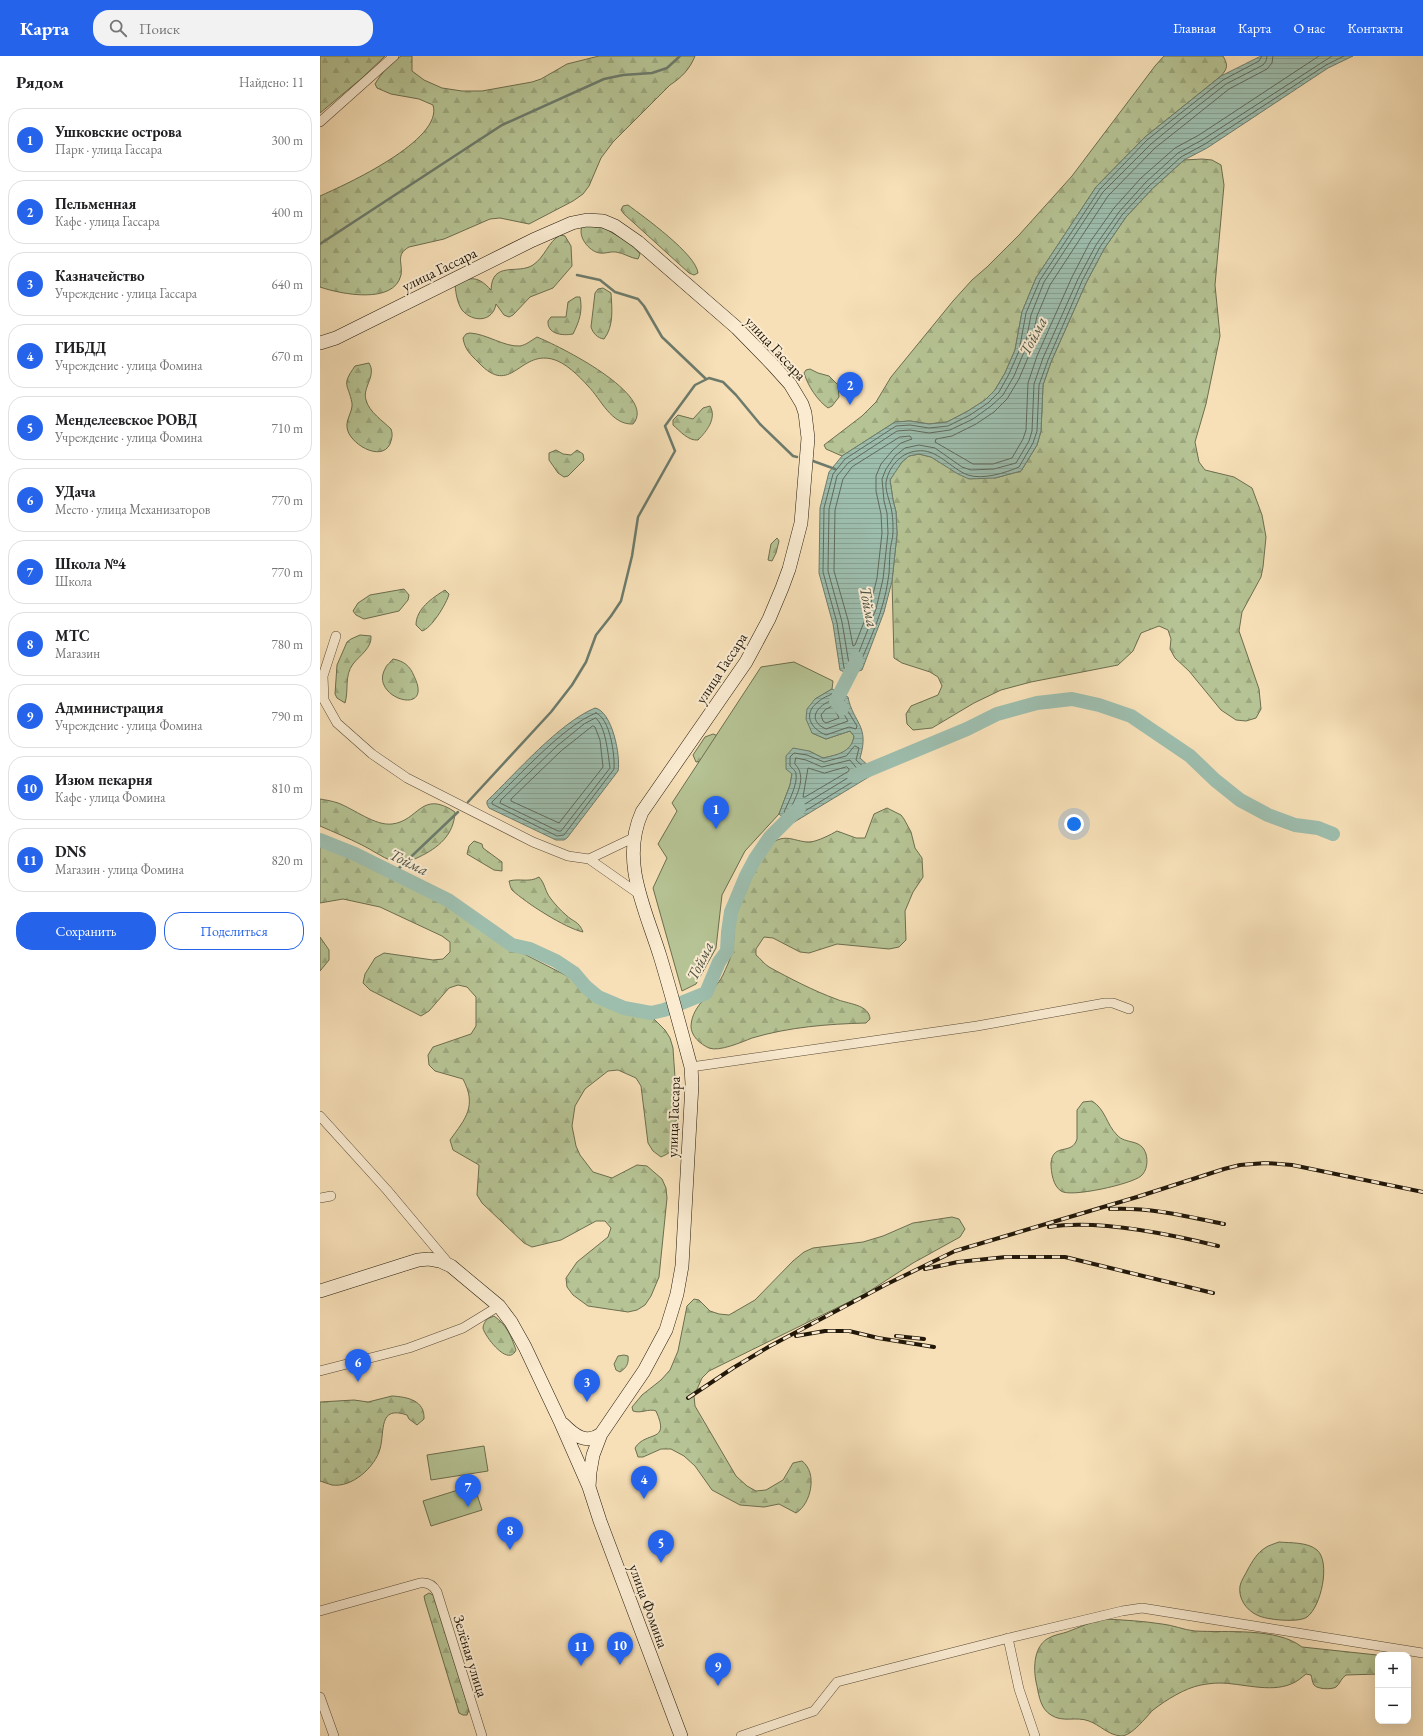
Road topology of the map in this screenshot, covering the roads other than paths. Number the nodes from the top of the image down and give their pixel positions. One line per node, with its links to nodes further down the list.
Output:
1 (394, 56): 2 (street)
2 (320, 122)
3 (320, 343): 5 (main road, улица Гассара)
4 (336, 636): 6 (street)
5 (633, 838): 6 (street); 7 (main road, улица Гассара)
6 (589, 859): 7 (street)
7 (639, 894): 9 (main road, улица Гассара)
8 (1129, 1009): 9 (street)
9 (691, 1067): 18 (main road, улица Гассара)
10 (320, 1116): 13 (street)
11 (331, 1196): 12 (street)
12 (320, 1198)
13 (451, 1266): 14 (main road); 15 (main road, улица Фомина)
14 (320, 1291)
15 (499, 1306): 16 (street); 17 (main road, улица Фомина)
16 (320, 1371)
17 (560, 1421): 18 (main road); 19 (main road, улица Фомина)
18 (601, 1434): 19 (main road, улица Гассара)
19 (589, 1487): 26 (main road, улица Фомина)
20 (320, 1611): 25 (street, Зелёная улица)
21 (1008, 1638): 22 (street); 27 (street); 28 (street)
22 (1423, 1653)
23 (320, 1696): 24 (street)
24 (334, 1736)
25 (482, 1736)
26 (681, 1736)
27 (741, 1736)
28 (1035, 1736)

